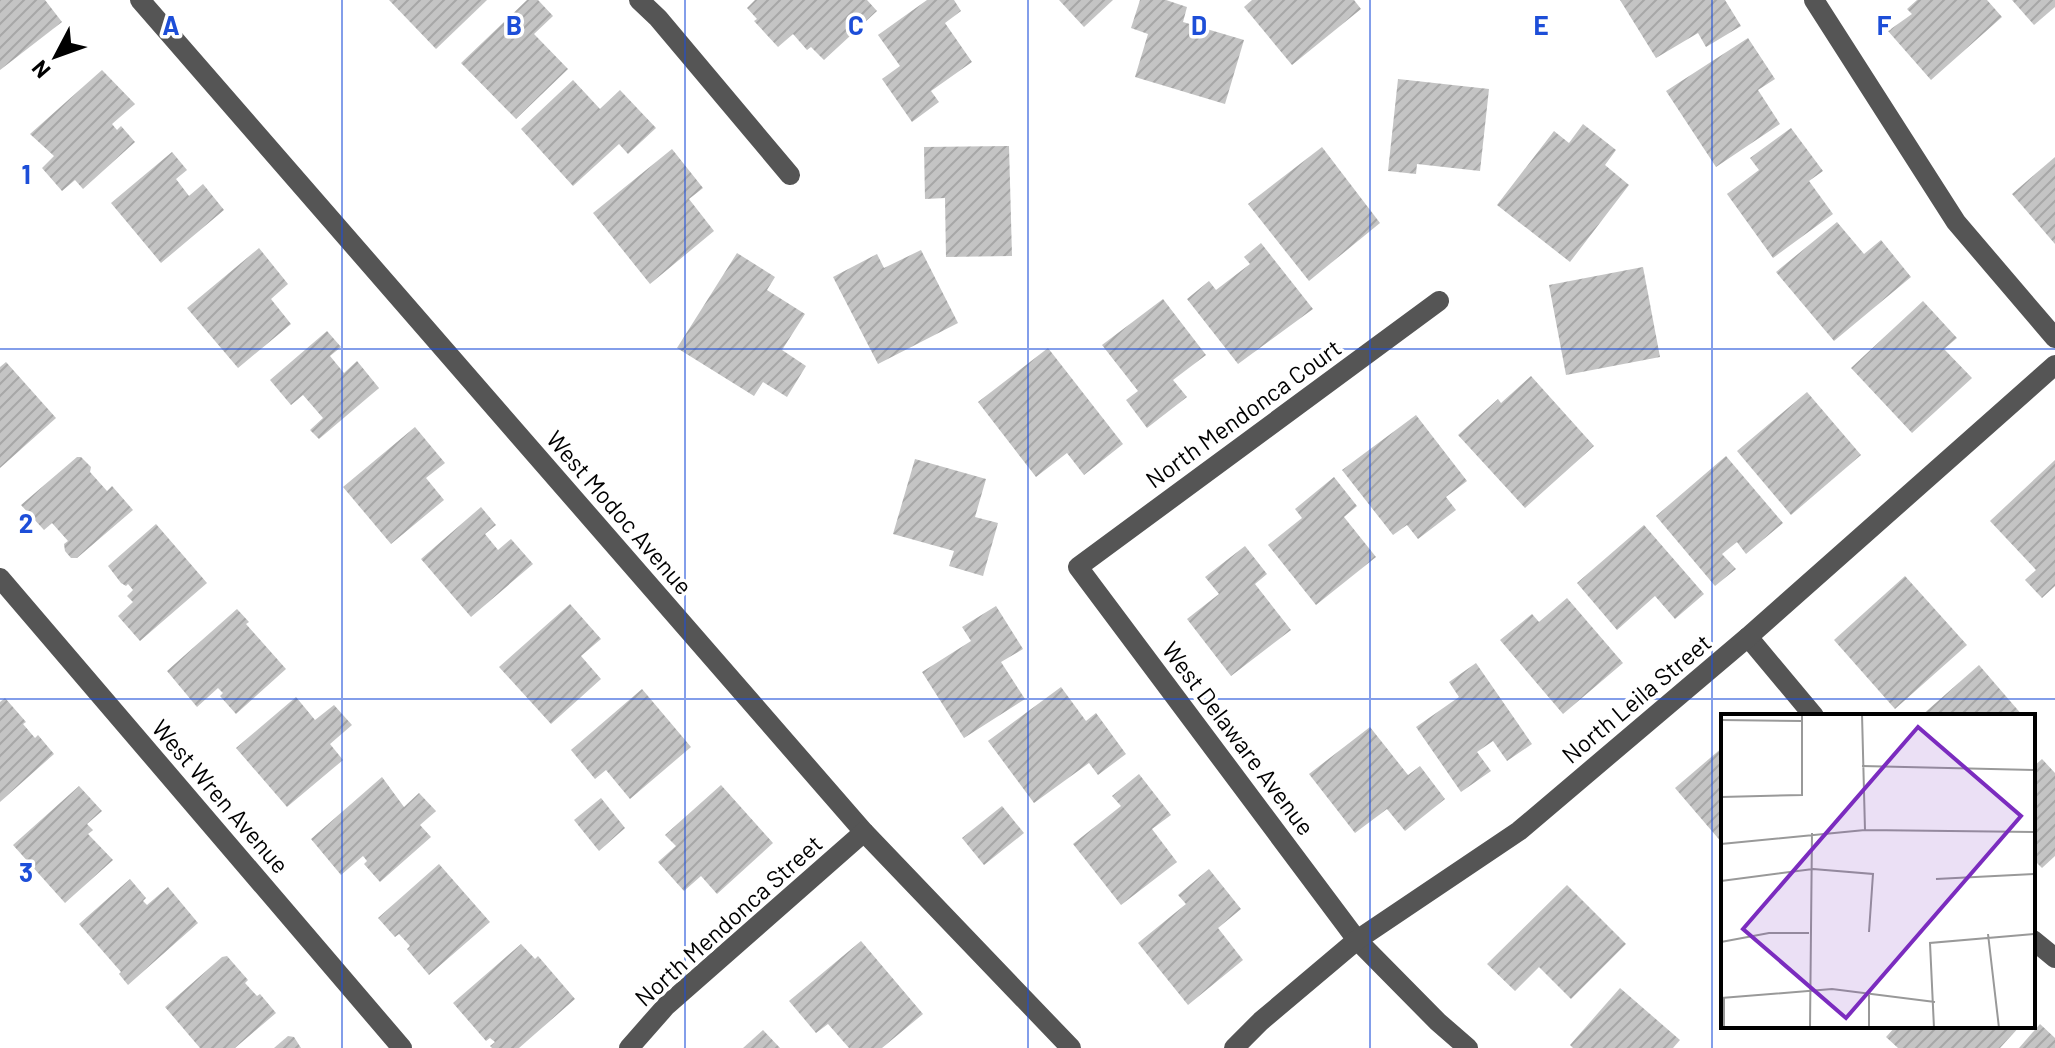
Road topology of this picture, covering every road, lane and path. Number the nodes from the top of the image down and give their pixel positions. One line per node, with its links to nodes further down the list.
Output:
1 (140, 0): 12 (street, West Modoc Avenue)
2 (639, 0): 4 (street)
3 (1814, 0): 6 (street)
4 (790, 175)
5 (1439, 301): 8 (street, North Mendonca Court)
6 (2055, 338)
7 (2055, 365): 10 (street, North Leila Street)
8 (1078, 567): 13 (street, West Delaware Avenue)
9 (0, 578): 16 (street, West Wren Avenue)
10 (1748, 637): 11 (street); 13 (street, North Leila Street)
11 (1812, 714)
12 (864, 832): 17 (street, North Mendonca Street); 18 (street, West Modoc Avenue)
13 (1357, 940): 19 (street, North Leila Street); 20 (street, West Delaware Avenue)
14 (2035, 942): 15 (street)
15 (2055, 958)
16 (402, 1048)
17 (629, 1048)
18 (1071, 1048)
19 (1234, 1048)
20 (1468, 1048)

